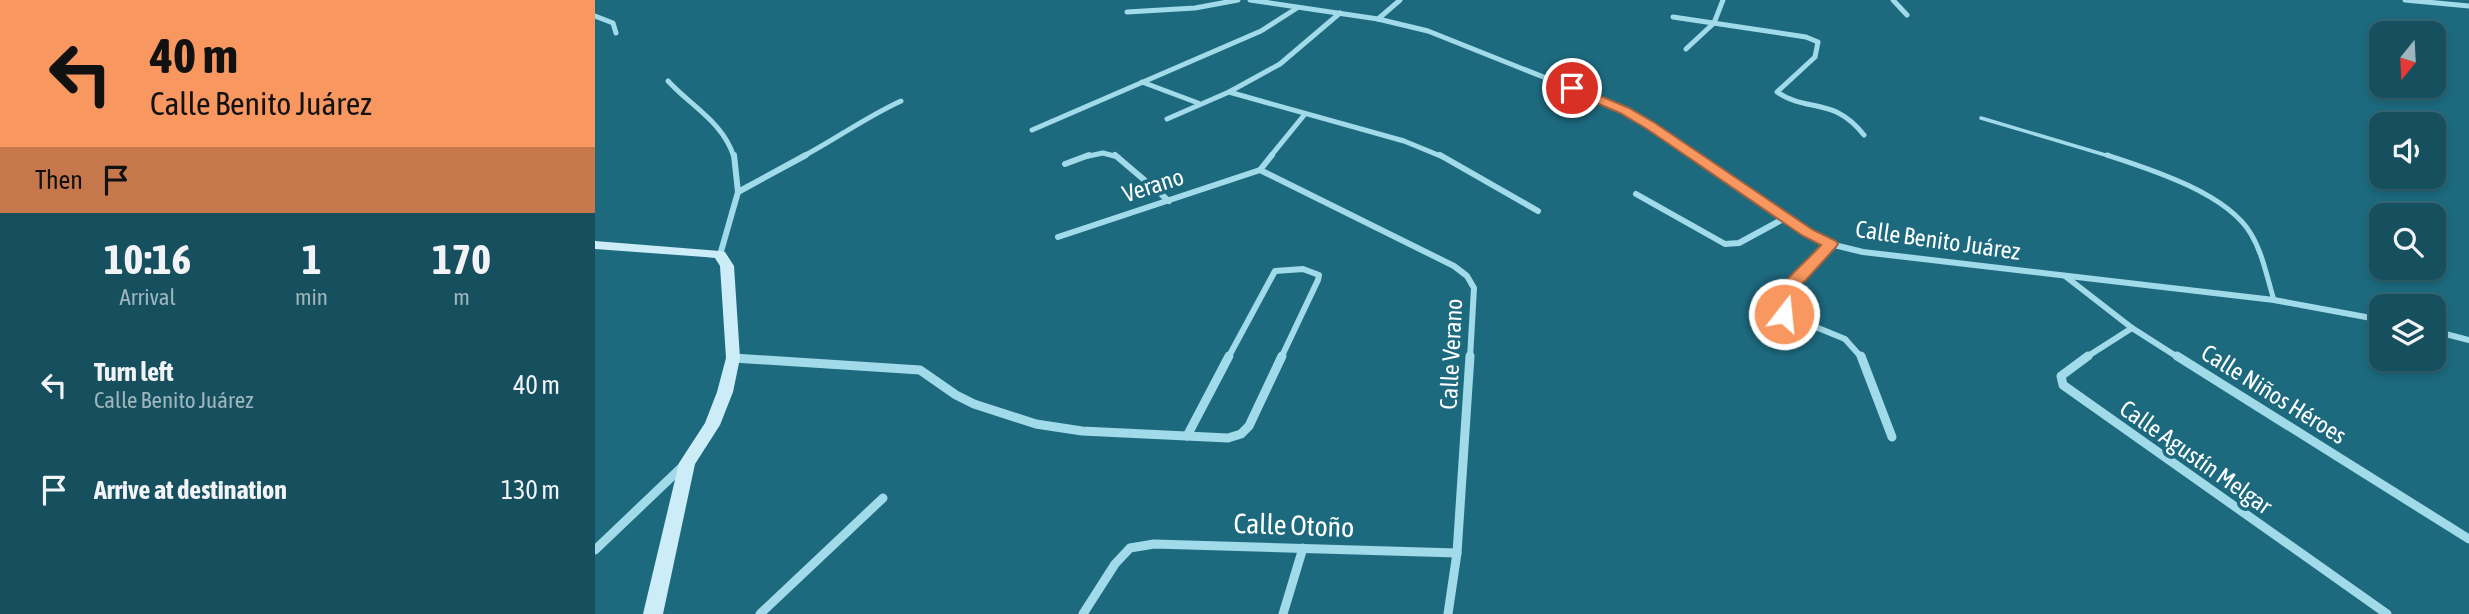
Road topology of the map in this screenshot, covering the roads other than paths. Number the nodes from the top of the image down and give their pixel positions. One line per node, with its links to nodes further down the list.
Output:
1 (1238, 0): 11 (street)
2 (1250, 0): 10 (street, Calle Benito Juárez)
3 (1400, 0): 16 (street)
4 (1723, 0): 17 (street)
5 (1893, 0): 13 (street)
6 (2405, 0): 8 (street)
7 (2468, 0): 8 (street)
8 (2460, 4): 9 (street)
9 (2469, 6)
10 (1298, 8): 12 (street, Calle Benito Juárez); 21 (street)
11 (1127, 12)
12 (1340, 13): 16 (street, Calle Benito Juárez); 22 (street)
13 (1907, 15)
14 (595, 16): 18 (street)
15 (1673, 17): 17 (street)
16 (1378, 19): 36 (street, Calle Benito Juárez)
17 (1714, 23): 19 (street); 29 (street)
18 (616, 33)
19 (1686, 49)
20 (668, 81): 32 (street)
21 (1142, 82): 24 (street); 28 (street)
22 (1229, 92): 24 (street); 25 (street)
23 (901, 101): 32 (street)
24 (1198, 103): 27 (street)
25 (1305, 114): 31 (street); 35 (street)
26 (1981, 118): 42 (lane)
27 (1167, 119)
28 (1032, 130)
29 (1864, 135)
30 (1065, 164): 34 (street)
31 (1260, 170): 34 (street, Verano); 55 (street, Calle Verano)
32 (738, 192): 40 (street)
33 (1636, 194): 36 (street)
34 (1169, 201): 37 (street, Verano)
35 (1538, 211)
36 (1785, 218): 39 (street, Calle Benito Juárez)
37 (1058, 237)
38 (595, 244): 40 (street)
39 (1830, 244): 41 (street, Calle Benito Juárez); 49 (street)
40 (720, 256): 47 (street)
41 (2064, 276): 42 (street, Calle Benito Juárez); 44 (street, Calle Niños Héroes)
42 (2274, 300): 43 (street, Calle Benito Juárez)
43 (2369, 318)
44 (2132, 328): 52 (street, Calle Niños Héroes); 61 (street, Calle Agustín Melgar)
45 (2446, 334): 46 (street)
46 (2469, 340)
47 (733, 358): 48 (street); 50 (street)
48 (1187, 436): 48 (street)
49 (1892, 437)
50 (687, 463): 54 (street); 56 (street)
51 (883, 498): 57 (street)
52 (2469, 539)
53 (1303, 548): 55 (street, Calle Otoño); 58 (street, Calle Otoño); 59 (street)
54 (595, 550)
55 (1457, 553): 60 (street, Calle Verano)
56 (653, 614)
57 (760, 614)
58 (1083, 614)
59 (1283, 614)
60 (1448, 614)
61 (2387, 614)

